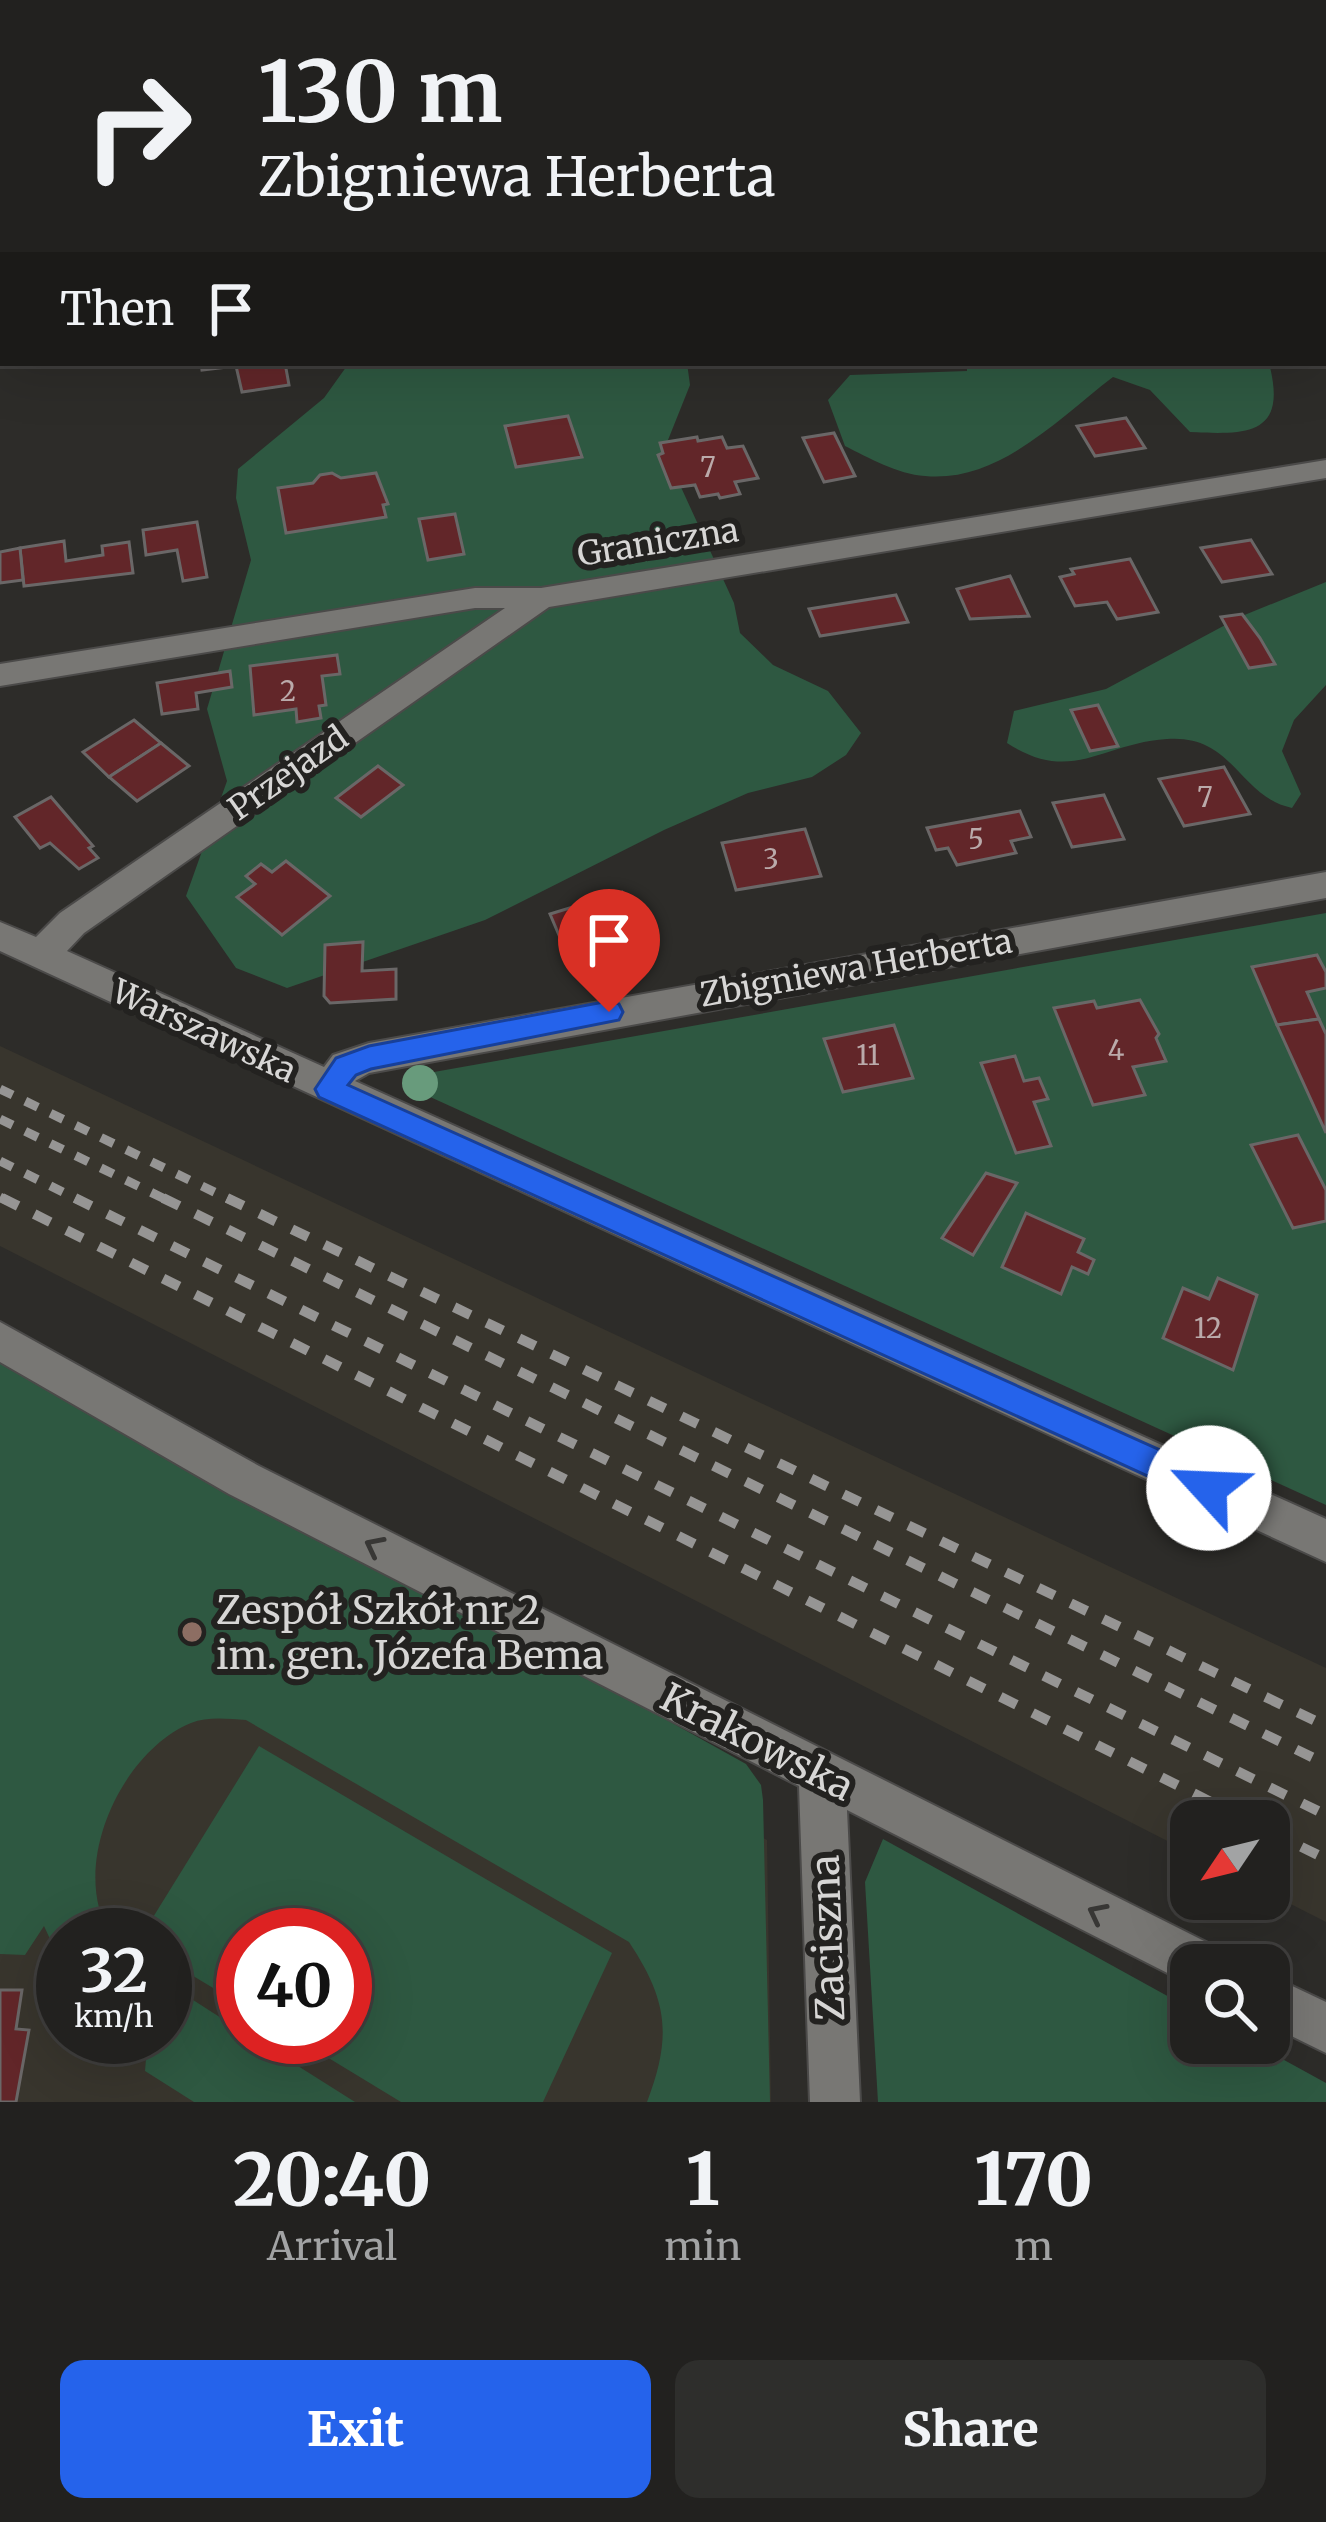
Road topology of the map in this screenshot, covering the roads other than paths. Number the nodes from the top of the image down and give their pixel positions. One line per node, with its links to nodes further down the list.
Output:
1 (1326, 469): 2 (street, Graniczna)
2 (541, 598): 3 (street, Graniczna); 6 (street, Przejazd)
3 (0, 675)
4 (1326, 885): 7 (street, Zbigniewa Herberta)
5 (0, 936): 6 (street, Warszawska)
6 (41, 955): 7 (street, Warszawska)
7 (328, 1089): 9 (street, Warszawska)
8 (0, 1341): 10 (street, Krakowska, one-way to 8)
9 (1326, 1541)
10 (822, 1775): 11 (street, Krakowska, one-way to 10); 14 (street, Zaciszna)
11 (1170, 1949)
12 (1290, 2009): 13 (street)
13 (1326, 2027)
14 (835, 2102)

